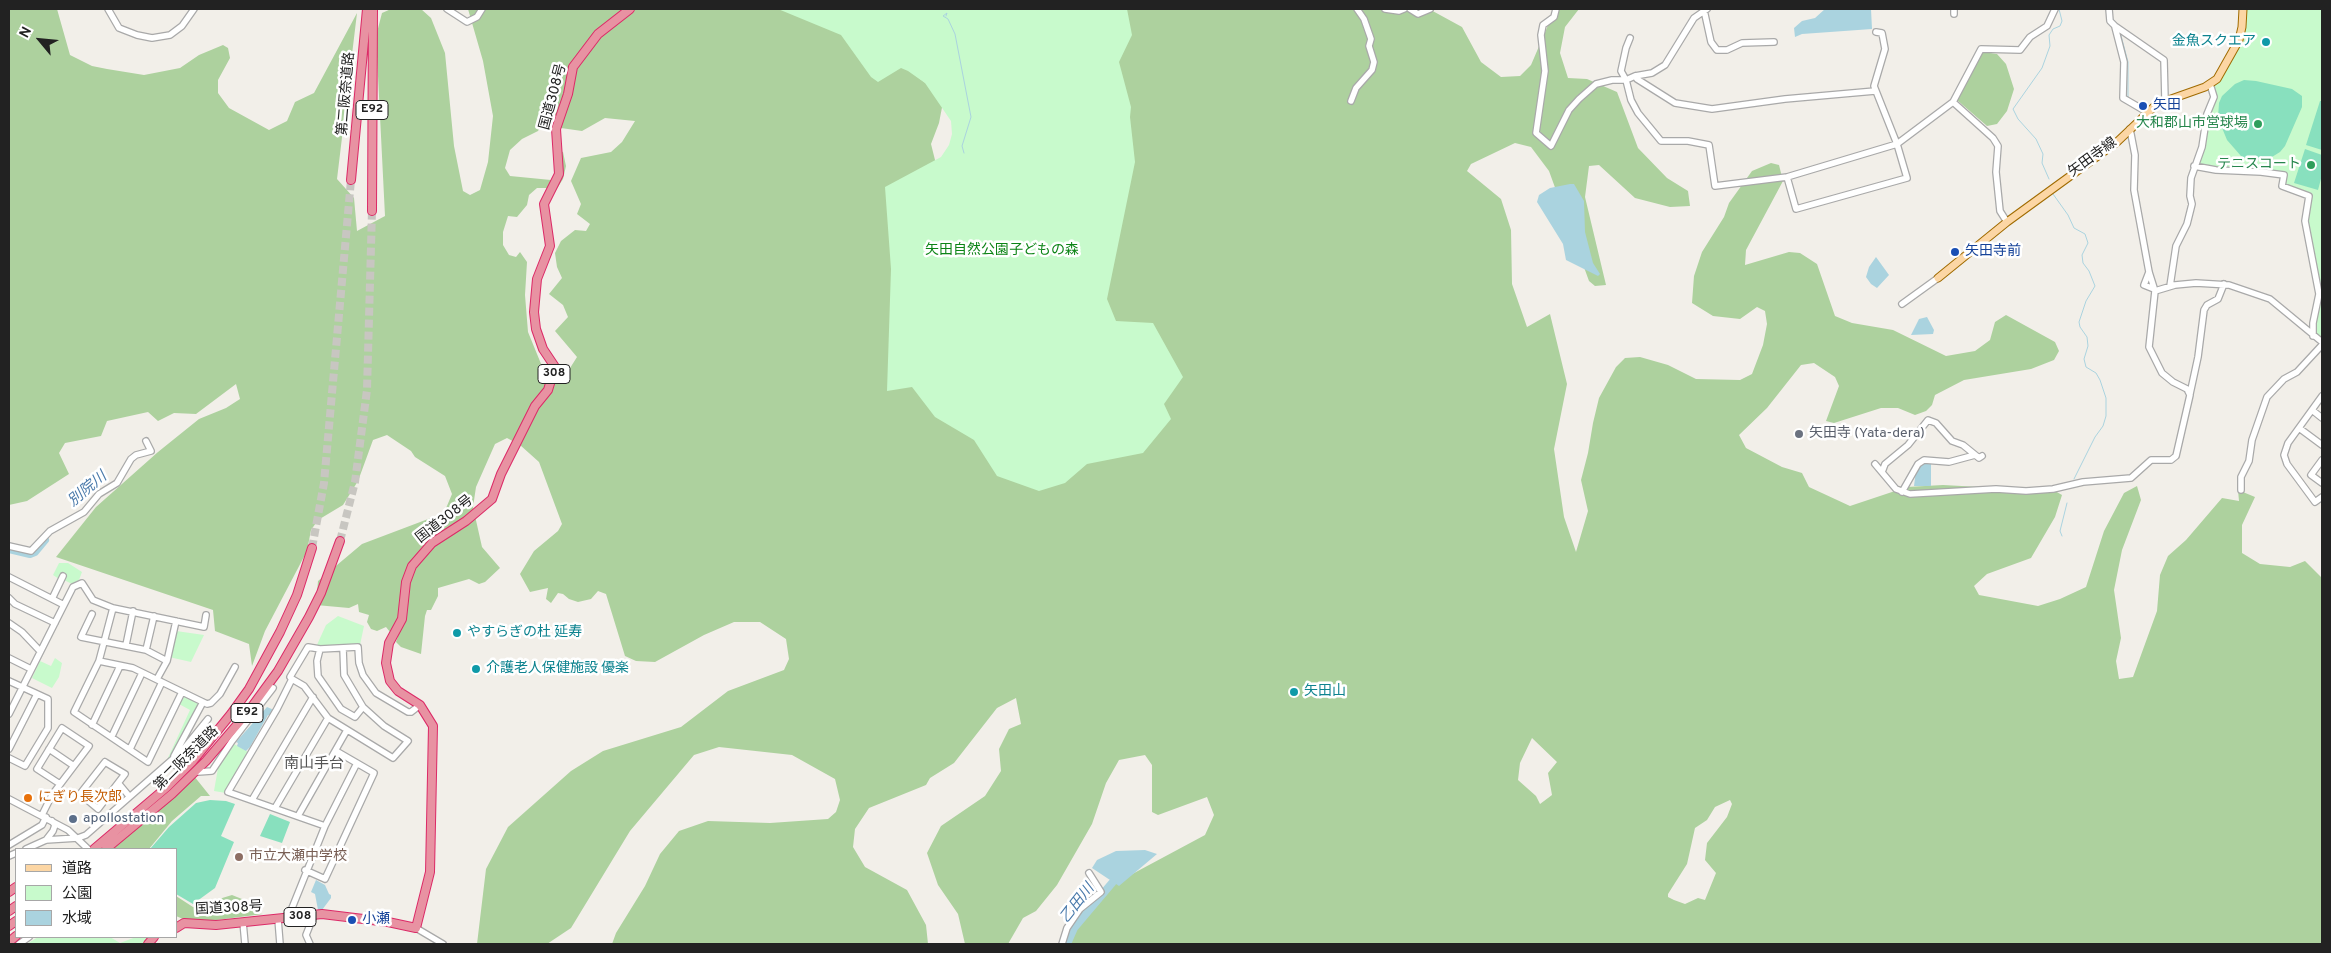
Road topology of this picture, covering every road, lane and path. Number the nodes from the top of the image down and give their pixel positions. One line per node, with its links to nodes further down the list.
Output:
1 (108, 9): 2 (street)
2 (194, 9)
3 (367, 9): 34 (highway, 第二阪奈道路 / E92)
4 (373, 9): 35 (highway, 第二阪奈道路 / E92)
5 (447, 9): 6 (street)
6 (482, 9)
7 (630, 9): 96 (highway, 国道308号 / 308)
8 (1357, 9): 27 (street)
9 (1385, 9): 10 (street)
10 (1404, 9)
11 (1410, 9): 12 (street)
12 (1430, 9)
13 (1556, 9): 23 (street)
14 (1706, 9): 21 (street); 22 (street)
15 (2108, 9): 18 (street)
16 (2243, 9): 24 (main road)
17 (2053, 10): 28 (street)
18 (2118, 28): 26 (street); 29 (street)
19 (1876, 32): 25 (street)
20 (1630, 38): 23 (street)
21 (1774, 42)
22 (1635, 76): 23 (street); 25 (street)
23 (1626, 80): 33 (street)
24 (2210, 84): 26 (main road, 矢田寺線); 32 (street)
25 (1875, 91): 31 (street)
26 (2165, 100): 29 (main road, 矢田寺線)
27 (1351, 101)
28 (1953, 102): 31 (street); 36 (street)
29 (2147, 112): 30 (main road, 矢田寺線)
30 (2130, 129): 36 (main road, 矢田寺線); 40 (street)
31 (1897, 144): 33 (street); 33 (street)
32 (2194, 166): 39 (street); 42 (street)
33 (1787, 177)
34 (351, 180)
35 (372, 211)
36 (2006, 222): 37 (main road, 矢田寺線)
37 (1938, 278): 41 (street)
38 (2224, 284): 39 (street); 42 (street); 44 (street)
39 (2170, 286): 40 (street)
40 (2155, 290): 44 (street)
41 (1902, 304)
42 (2313, 336): 43 (street)
43 (2322, 344): 55 (street)
44 (2190, 394): 56 (street)
45 (2322, 396): 46 (street)
46 (2312, 410): 47 (street); 48 (street)
47 (2322, 418)
48 (2298, 428): 50 (street); 57 (street)
49 (146, 441): 59 (street)
50 (2322, 445)
51 (2322, 460): 54 (street)
52 (1875, 464): 53 (street)
53 (1882, 472): 56 (street); 56 (street)
54 (2322, 483)
55 (2241, 490)
56 (1902, 492)
57 (2322, 497)
58 (340, 541): 128 (highway, 第二阪奈道路 / E92)
59 (9, 546)
60 (312, 548): 128 (highway, 第二阪奈道路 / E92)
61 (63, 576): 64 (street)
62 (9, 578): 64 (street)
63 (9, 598): 73 (street)
64 (52, 599): 65 (street)
65 (64, 605): 66 (street); 73 (street)
66 (113, 608): 67 (street); 74 (street)
67 (133, 611): 70 (street); 75 (street)
68 (92, 614): 74 (street)
69 (206, 615): 71 (street)
70 (154, 616): 71 (street); 77 (street)
71 (176, 621): 82 (street)
72 (9, 623): 79 (street)
73 (55, 624): 79 (street)
74 (104, 641): 75 (street); 81 (street)
75 (126, 646): 77 (street)
76 (343, 648): 78 (street); 96 (street); 97 (street)
77 (146, 650): 82 (street)
78 (320, 650): 87 (street); 97 (street)
79 (40, 651): 85 (street)
80 (9, 658): 85 (street)
81 (99, 661): 83 (street); 101 (street)
82 (167, 661): 89 (street)
83 (120, 666): 86 (street); 101 (street)
84 (235, 667): 95 (street)
85 (31, 669): 90 (street)
86 (142, 672): 89 (street); 103 (street)
87 (292, 679): 94 (street); 118 (street)
88 (9, 680): 90 (street)
89 (160, 681): 92 (street); 106 (street)
90 (22, 687): 93 (street); 98 (street)
91 (273, 688): 113 (street)
92 (182, 692): 95 (street); 106 (street)
93 (36, 694): 104 (street); 108 (street)
94 (313, 697): 100 (street); 118 (street)
95 (202, 702): 109 (street)
96 (420, 705): 136 (highway, 国道308号 / 308)
97 (363, 707): 102 (street)
98 (9, 712)
99 (208, 718): 109 (street)
100 (328, 718): 102 (street); 119 (street)
101 (92, 725): 103 (street)
102 (348, 730): 107 (street)
103 (112, 736): 106 (street)
104 (9, 749)
105 (49, 749): 111 (street); 111 (street); 114 (street)
106 (130, 749)
107 (336, 750): 110 (street); 120 (street)
108 (9, 758)
109 (171, 761): 112 (street); 116 (street)
110 (357, 762): 122 (street); 129 (street)
111 (74, 766): 114 (street)
112 (179, 767)
113 (198, 772)
114 (60, 784): 121 (street)
115 (119, 784): 115 (street); 116 (street)
116 (130, 796): 123 (street)
117 (9, 799): 121 (street)
118 (252, 800): 119 (street)
119 (275, 808): 120 (street)
120 (298, 816): 122 (street)
121 (46, 818): 123 (street); 124 (street); 125 (street)
122 (325, 826): 129 (street)
123 (78, 838): 124 (street); 127 (street)
124 (46, 840): 126 (street)
125 (9, 845)
126 (28, 848)
127 (87, 848)
128 (99, 848)
129 (306, 870): 132 (street)
130 (1089, 873): 141 (street)
131 (314, 915): 132 (highway, 国道308号 / 308); 136 (highway, 国道308号 / 308); 139 (street)
132 (288, 918): 133 (highway, 国道308号 / 308)
133 (278, 919): 135 (highway, 国道308号 / 308); 138 (street)
134 (180, 922): 135 (highway, 国道308号 / 308)
135 (244, 922): 137 (street)
136 (416, 928): 140 (street)
137 (245, 944)
138 (280, 944)
139 (310, 944)
140 (443, 944)
141 (1062, 944)

